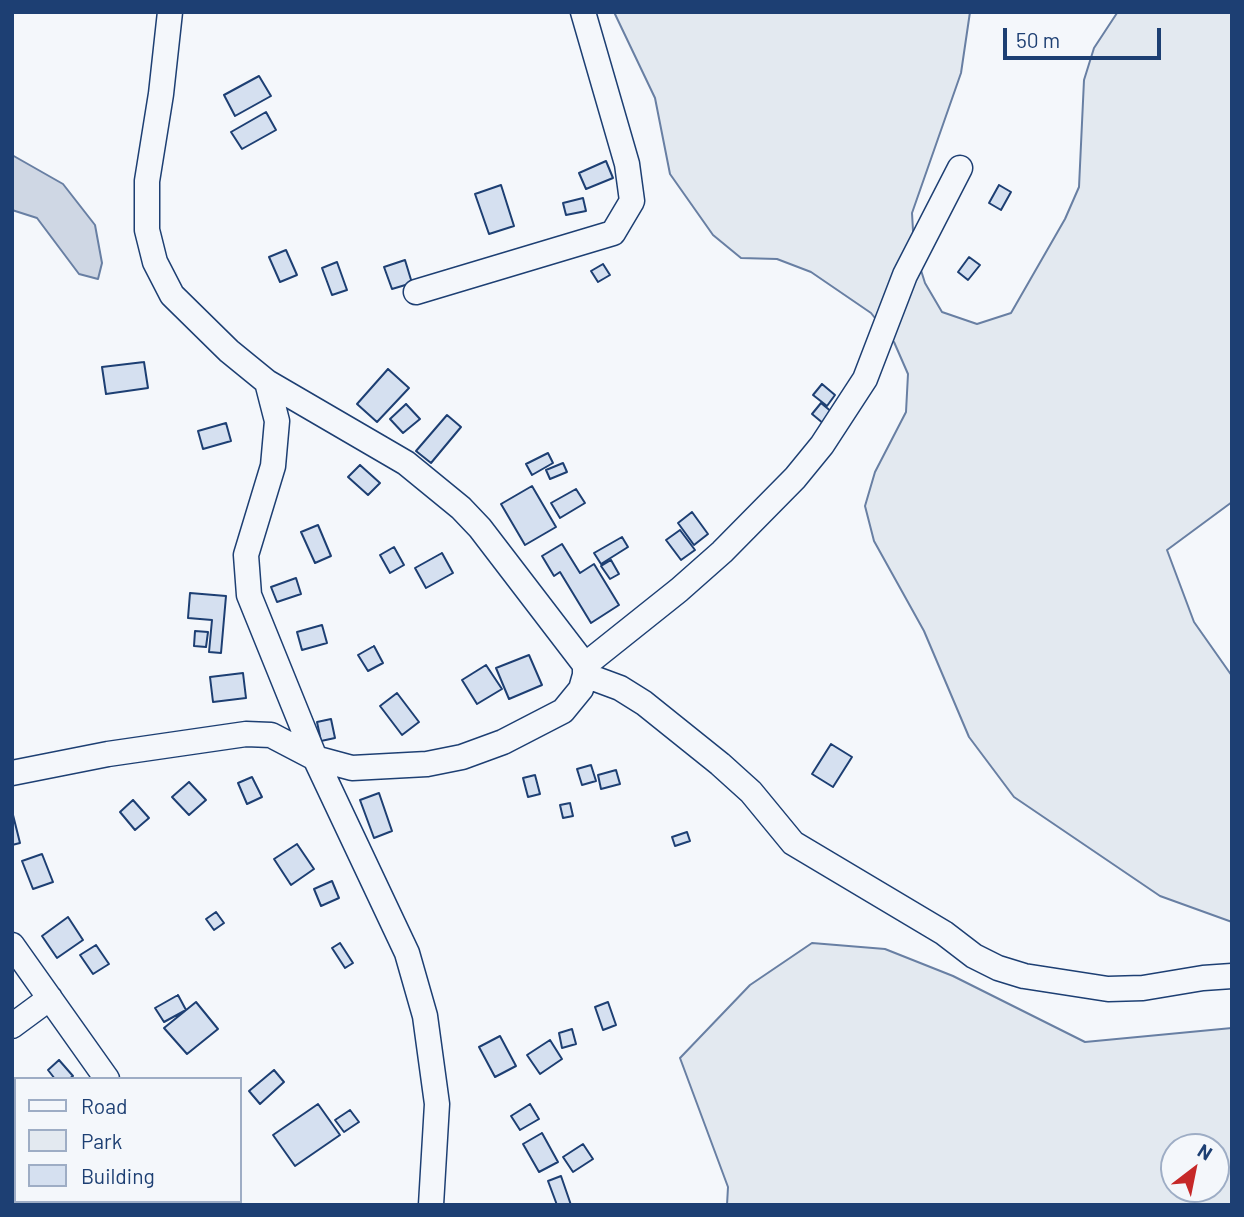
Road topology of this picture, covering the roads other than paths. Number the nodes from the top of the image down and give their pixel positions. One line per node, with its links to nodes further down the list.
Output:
1 (170, 12): 5 (street)
2 (583, 12): 4 (street)
3 (961, 168): 6 (street)
4 (416, 292)
5 (267, 382): 6 (street); 7 (street)
6 (585, 670): 7 (street); 10 (street)
7 (315, 758): 8 (street); 14 (street)
8 (12, 773)
9 (12, 945): 11 (street)
10 (1232, 976)
11 (50, 998): 12 (street); 13 (street)
12 (12, 1026)
13 (106, 1077)
14 (431, 1205)

